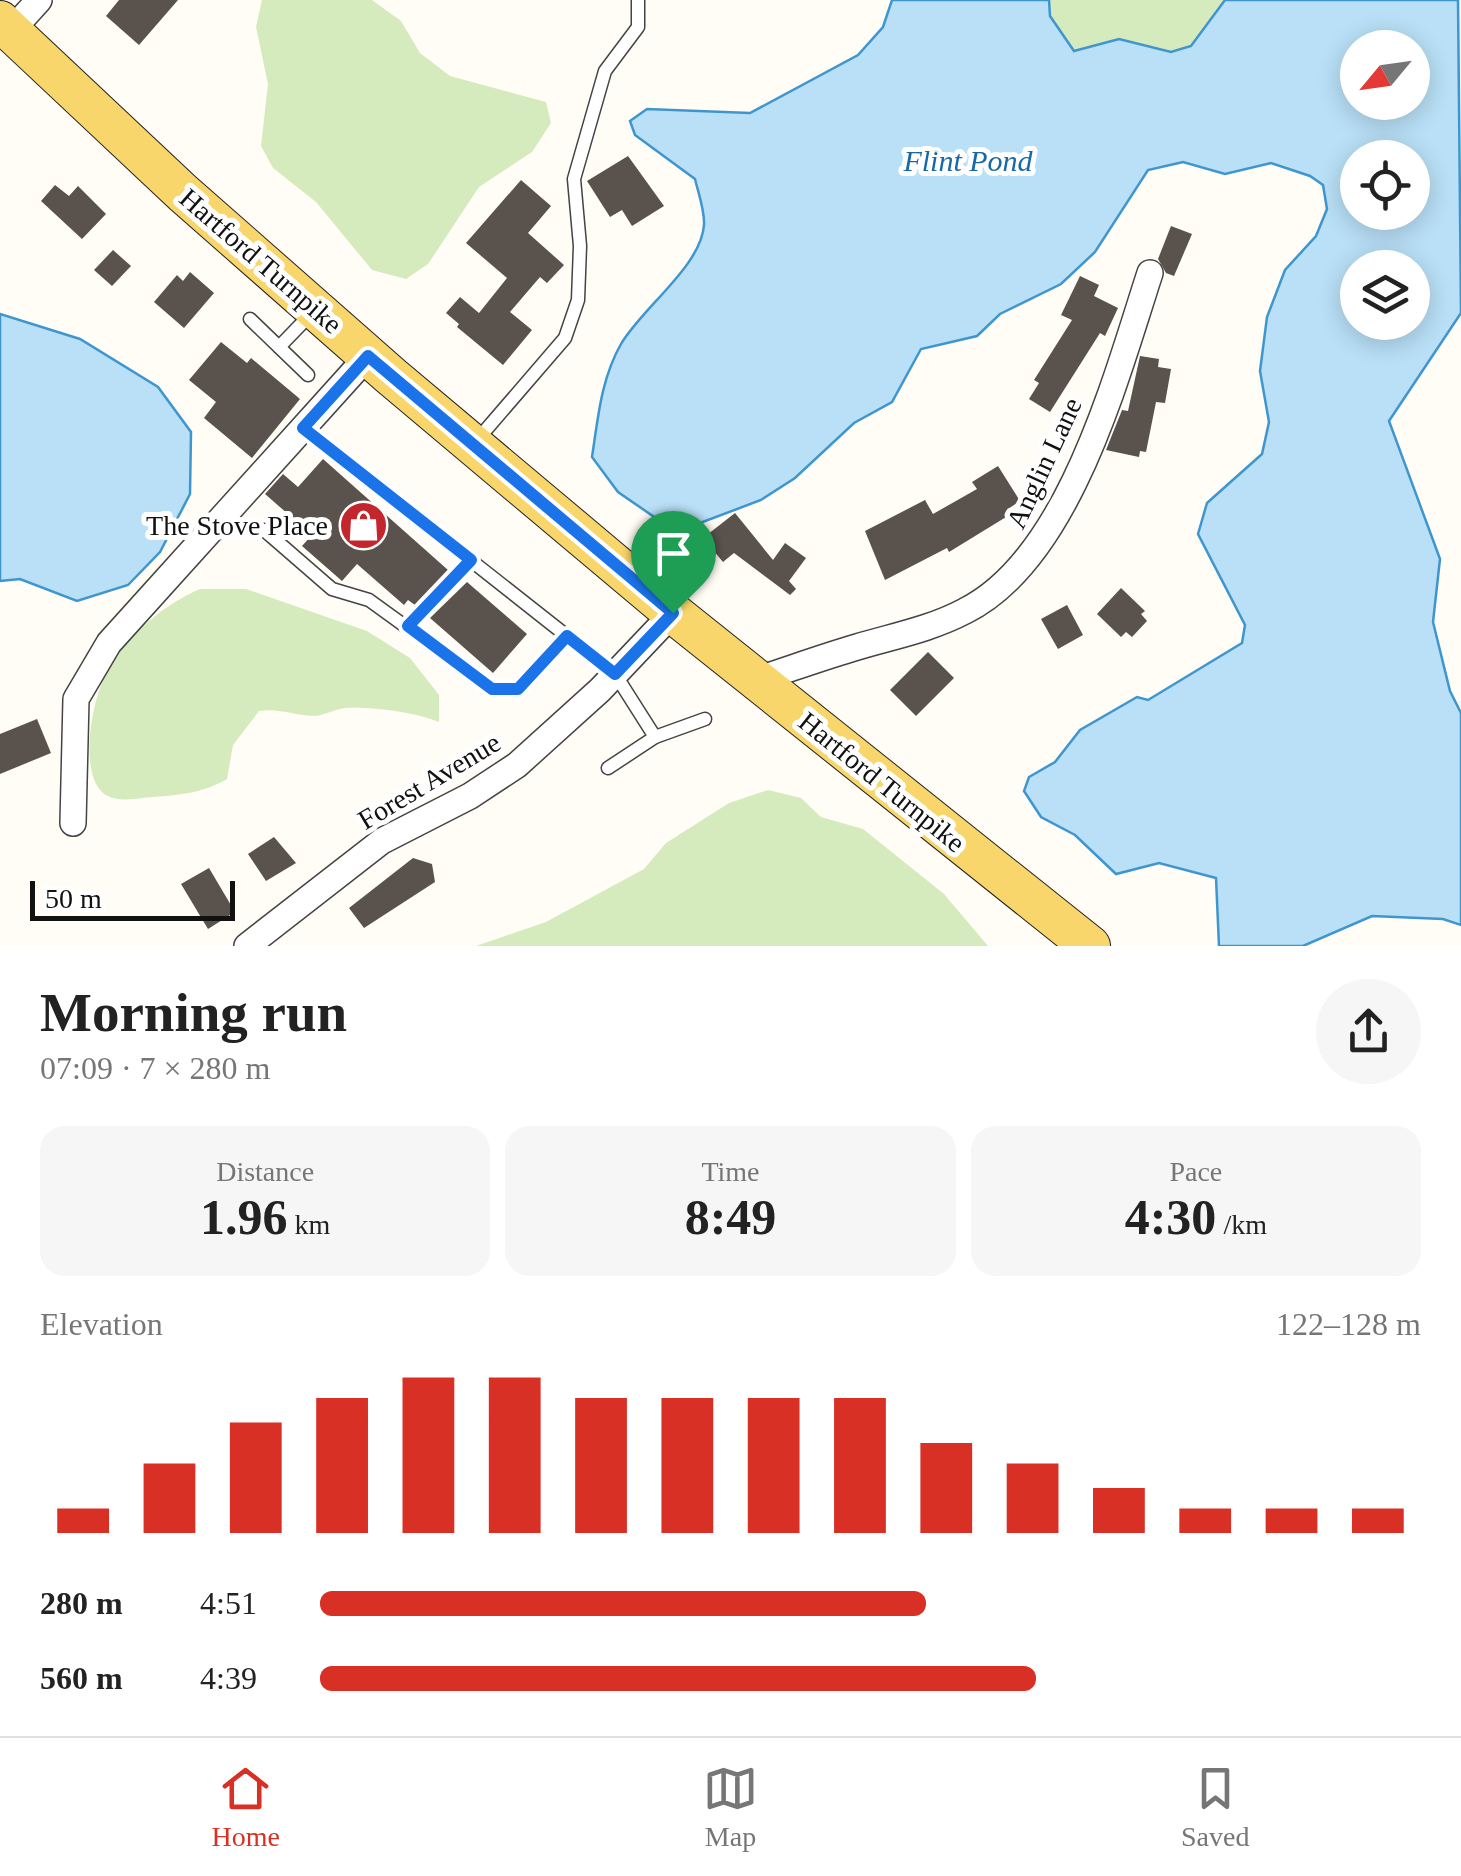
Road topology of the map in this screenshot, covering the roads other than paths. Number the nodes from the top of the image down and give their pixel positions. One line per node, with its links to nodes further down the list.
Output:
1 (39, 0): 3 (street)
2 (638, 0): 11 (lane)
3 (6, 26): 5 (main road, Hartford Turnpike)
4 (1150, 272): 18 (street, Anglin Lane)
5 (316, 309): 7 (lane); 8 (main road, Hartford Turnpike)
6 (250, 319): 7 (lane)
7 (279, 347): 9 (lane)
8 (368, 356): 10 (street); 11 (main road, Hartford Turnpike)
9 (308, 374)
10 (303, 428): 13 (lane); 22 (street)
11 (473, 445): 14 (main road, Hartford Turnpike)
12 (264, 530): 15 (lane)
13 (471, 560): 15 (lane); 16 (lane)
14 (673, 613): 17 (street, Forest Avenue); 18 (main road, Hartford Turnpike)
15 (408, 626): 16 (lane)
16 (567, 636): 17 (lane)
17 (615, 674): 20 (lane); 23 (street, Forest Avenue)
18 (756, 680): 24 (main road, Hartford Turnpike)
19 (706, 719): 20 (lane)
20 (655, 737): 21 (lane)
21 (608, 768)
22 (73, 823)
23 (247, 946)
24 (1090, 946)

